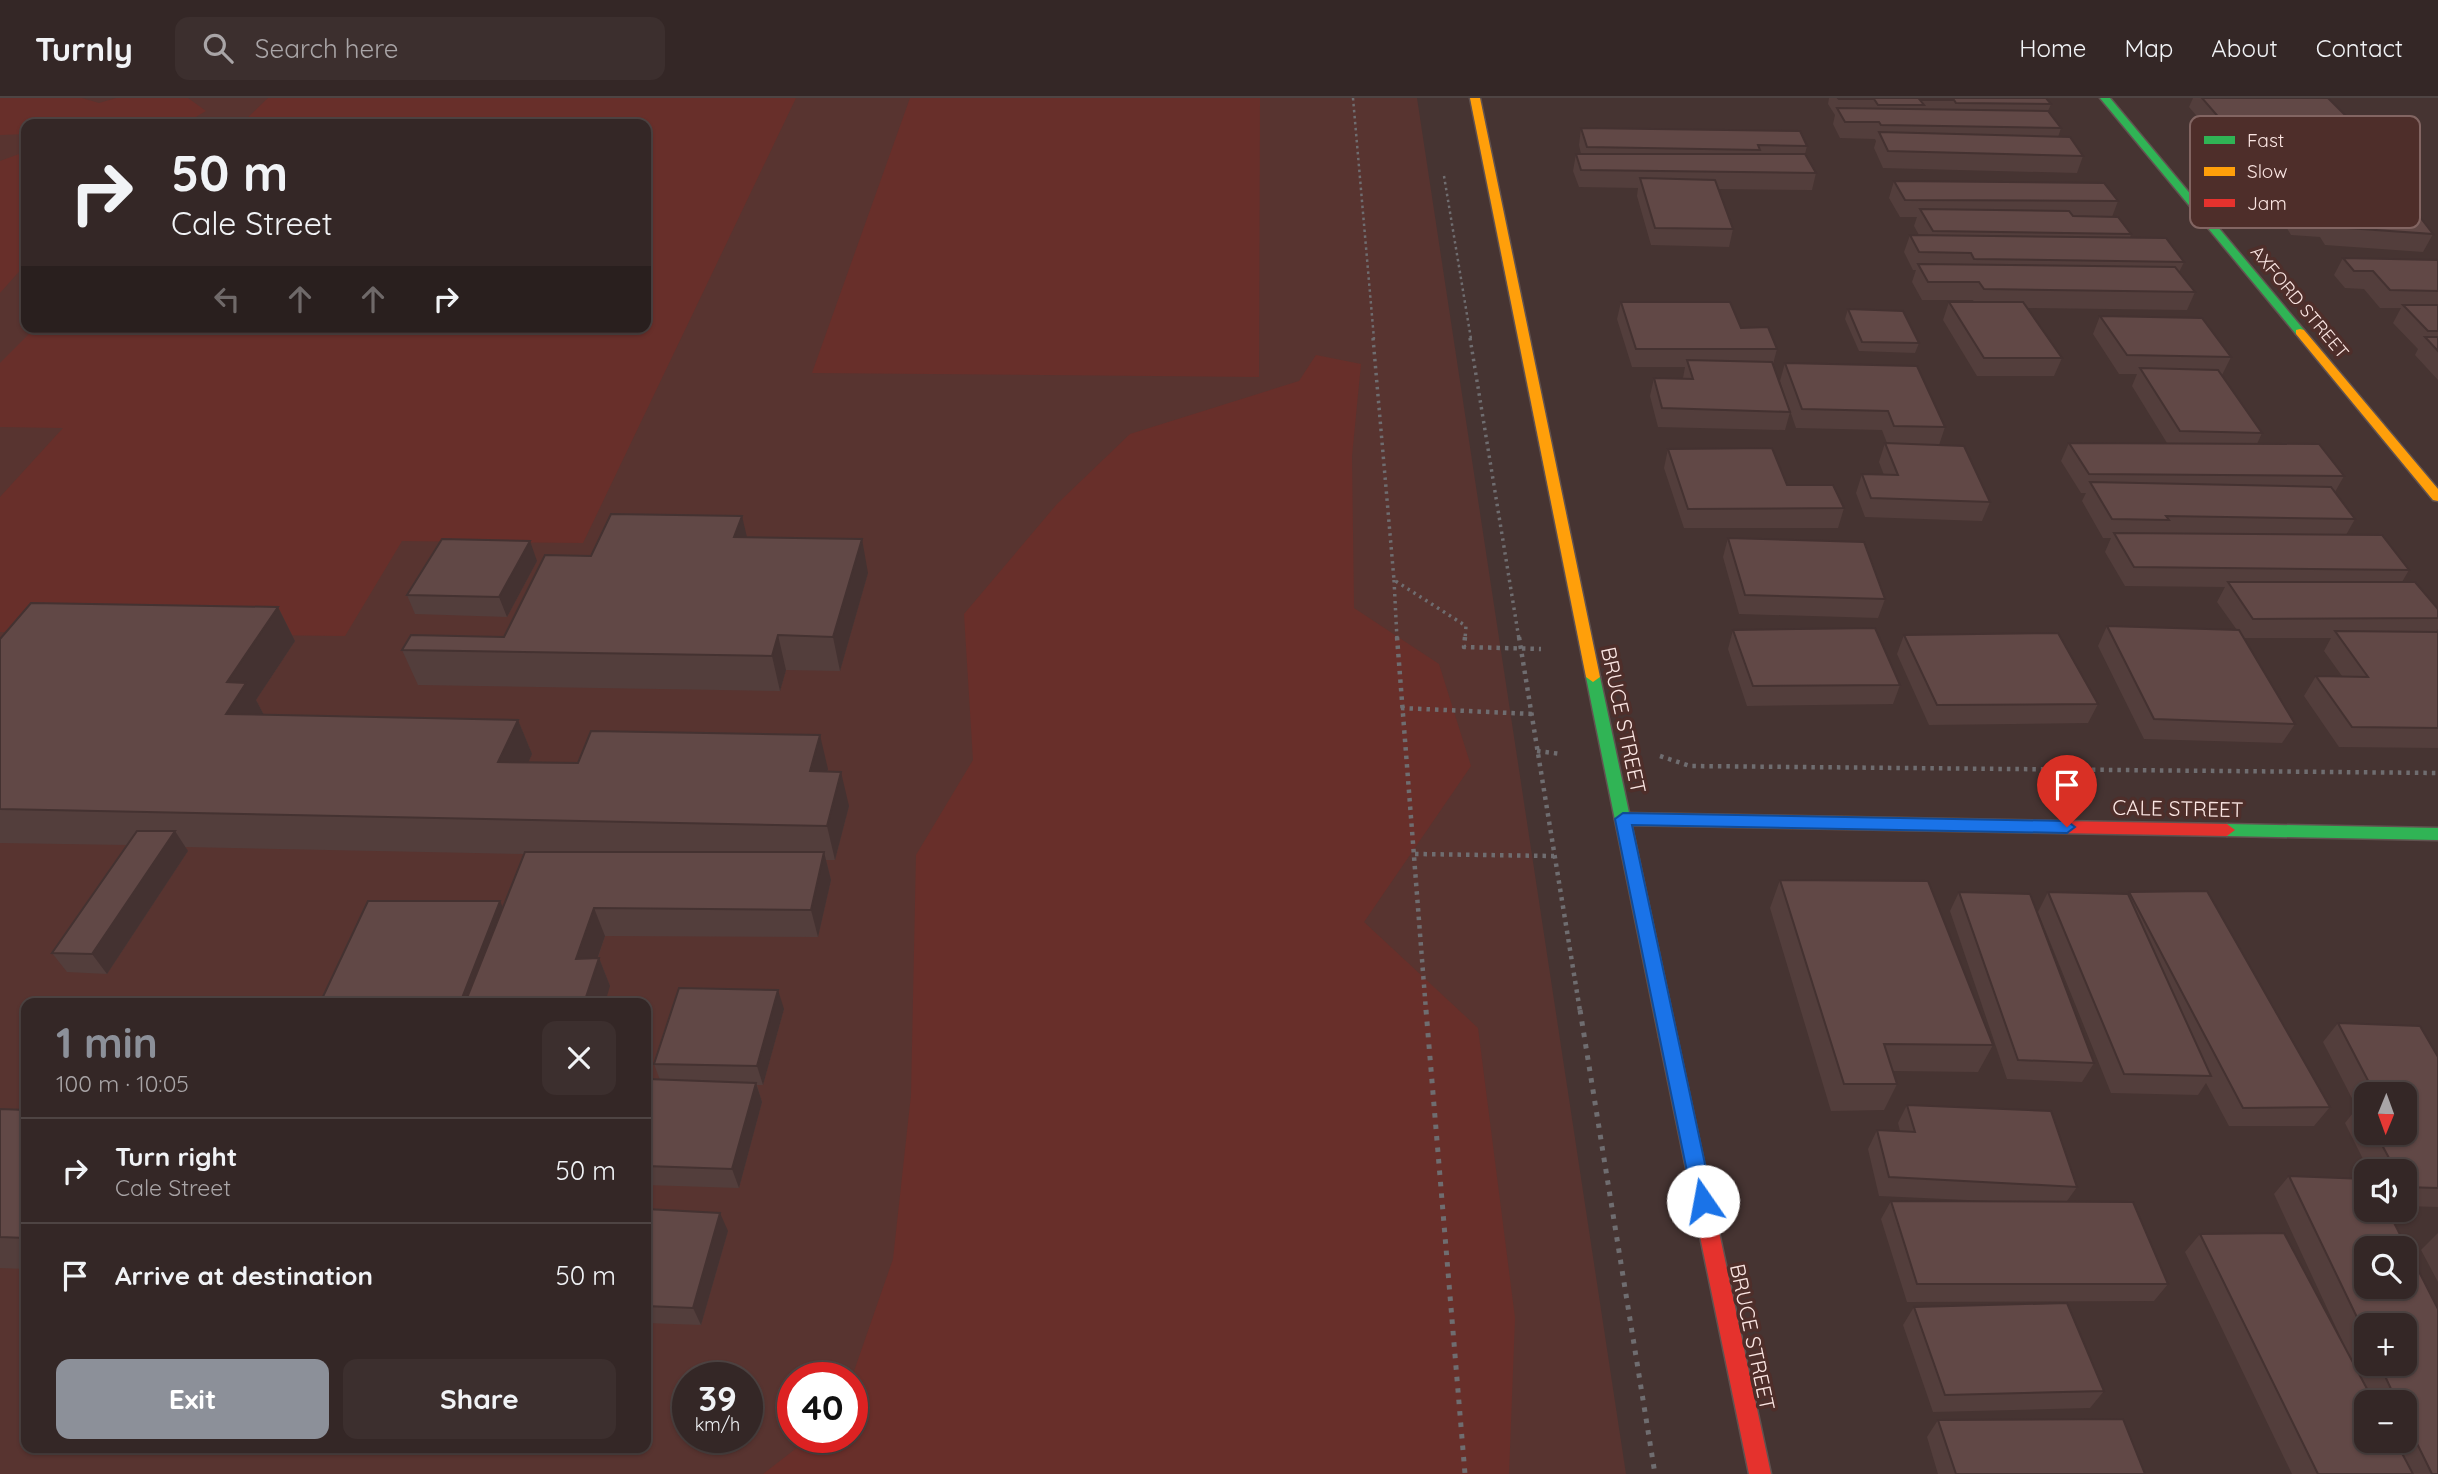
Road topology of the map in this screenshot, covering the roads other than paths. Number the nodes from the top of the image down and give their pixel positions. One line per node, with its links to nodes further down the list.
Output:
1 (1475, 98): 6 (street, BRUCE STREET)
2 (2105, 98): 3 (street, AXFORD STREET)
3 (2190, 200)
4 (2213, 228): 5 (street, AXFORD STREET)
5 (2438, 497)
6 (1623, 819): 7 (street, CALE STREET); 8 (street, BRUCE STREET)
7 (2438, 834)
8 (1760, 1474)

